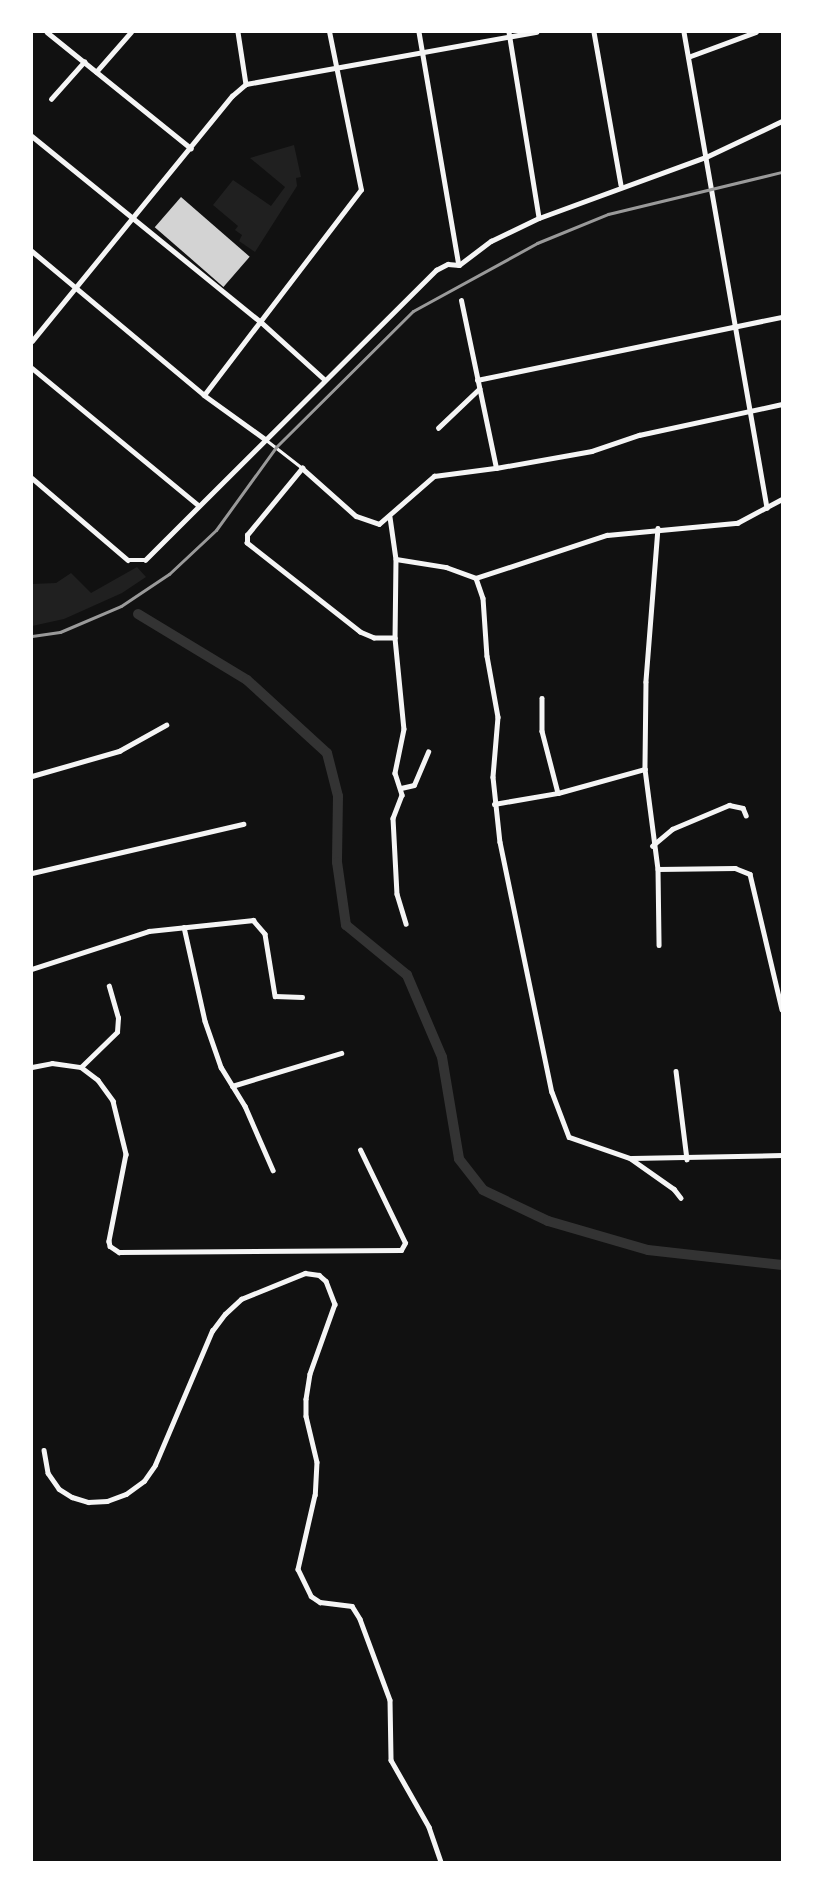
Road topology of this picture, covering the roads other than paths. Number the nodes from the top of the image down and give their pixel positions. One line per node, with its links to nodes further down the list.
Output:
1 (47, 32): 13 (street)
2 (131, 32): 15 (street)
3 (238, 32): 16 (street)
4 (329, 32): 14 (street)
5 (419, 32): 11 (street)
6 (536, 32): 10 (street)
7 (594, 32): 22 (street)
8 (684, 32): 12 (street)
9 (756, 32): 12 (street)
10 (510, 34): 11 (street); 23 (street)
11 (423, 54): 14 (street); 26 (street)
12 (688, 57): 21 (street)
13 (84, 62): 15 (street); 17 (street)
14 (335, 68): 16 (street); 30 (street)
15 (96, 72): 20 (street)
16 (246, 84): 20 (street)
17 (51, 99)
18 (783, 122): 21 (street)
19 (32, 136): 24 (street)
20 (191, 147): 24 (street)
21 (706, 157): 22 (street); 31 (street)
22 (621, 185): 23 (street)
23 (539, 218): 26 (street)
24 (134, 219): 27 (street); 30 (street)
25 (32, 251): 27 (street)
26 (459, 265): 34 (street)
27 (78, 289): 32 (street); 37 (street)
28 (461, 301): 35 (street)
29 (783, 317): 31 (street)
30 (261, 322): 34 (street); 37 (street)
31 (736, 329): 35 (street); 39 (street)
32 (32, 341)
33 (32, 368): 46 (street)
34 (324, 379): 41 (street)
35 (477, 380): 36 (street)
36 (479, 389): 40 (street); 43 (street)
37 (204, 395): 41 (street)
38 (783, 404): 39 (street)
39 (751, 411): 43 (street); 47 (street)
40 (438, 428)
41 (265, 439): 42 (street); 46 (street)
42 (302, 468): 48 (street); 52 (street)
43 (496, 468): 48 (street)
44 (32, 478): 46 (street)
45 (783, 499): 47 (street)
46 (197, 504)
47 (766, 508): 49 (street)
48 (390, 517): 50 (street)
49 (658, 528): 51 (street); 56 (street)
50 (396, 559): 51 (street); 52 (street)
51 (476, 578): 60 (street)
52 (394, 638): 58 (street)
53 (542, 698): 59 (street)
54 (166, 725): 57 (street)
55 (428, 752): 58 (street)
56 (645, 769): 59 (street); 63 (street)
57 (32, 776)
58 (401, 788): 66 (street)
59 (558, 793): 60 (street)
60 (494, 804): 80 (street)
61 (746, 815): 63 (street)
62 (243, 824): 65 (street)
63 (652, 846): 64 (street)
64 (658, 869): 68 (street); 72 (street)
65 (32, 873)
66 (406, 924)
67 (183, 927): 69 (street); 71 (street); 77 (street)
68 (659, 945)
69 (32, 969)
70 (109, 986): 75 (street)
71 (302, 997)
72 (783, 1009)
73 (341, 1053): 77 (street)
74 (32, 1067): 75 (street)
75 (81, 1067): 78 (street)
76 (676, 1071): 81 (street)
77 (232, 1086): 82 (street)
78 (360, 1150)
79 (783, 1155): 81 (street)
80 (630, 1158): 81 (street); 83 (street)
81 (687, 1159)
82 (273, 1170)
83 (681, 1198)
84 (44, 1450): 85 (street)
85 (441, 1863)

